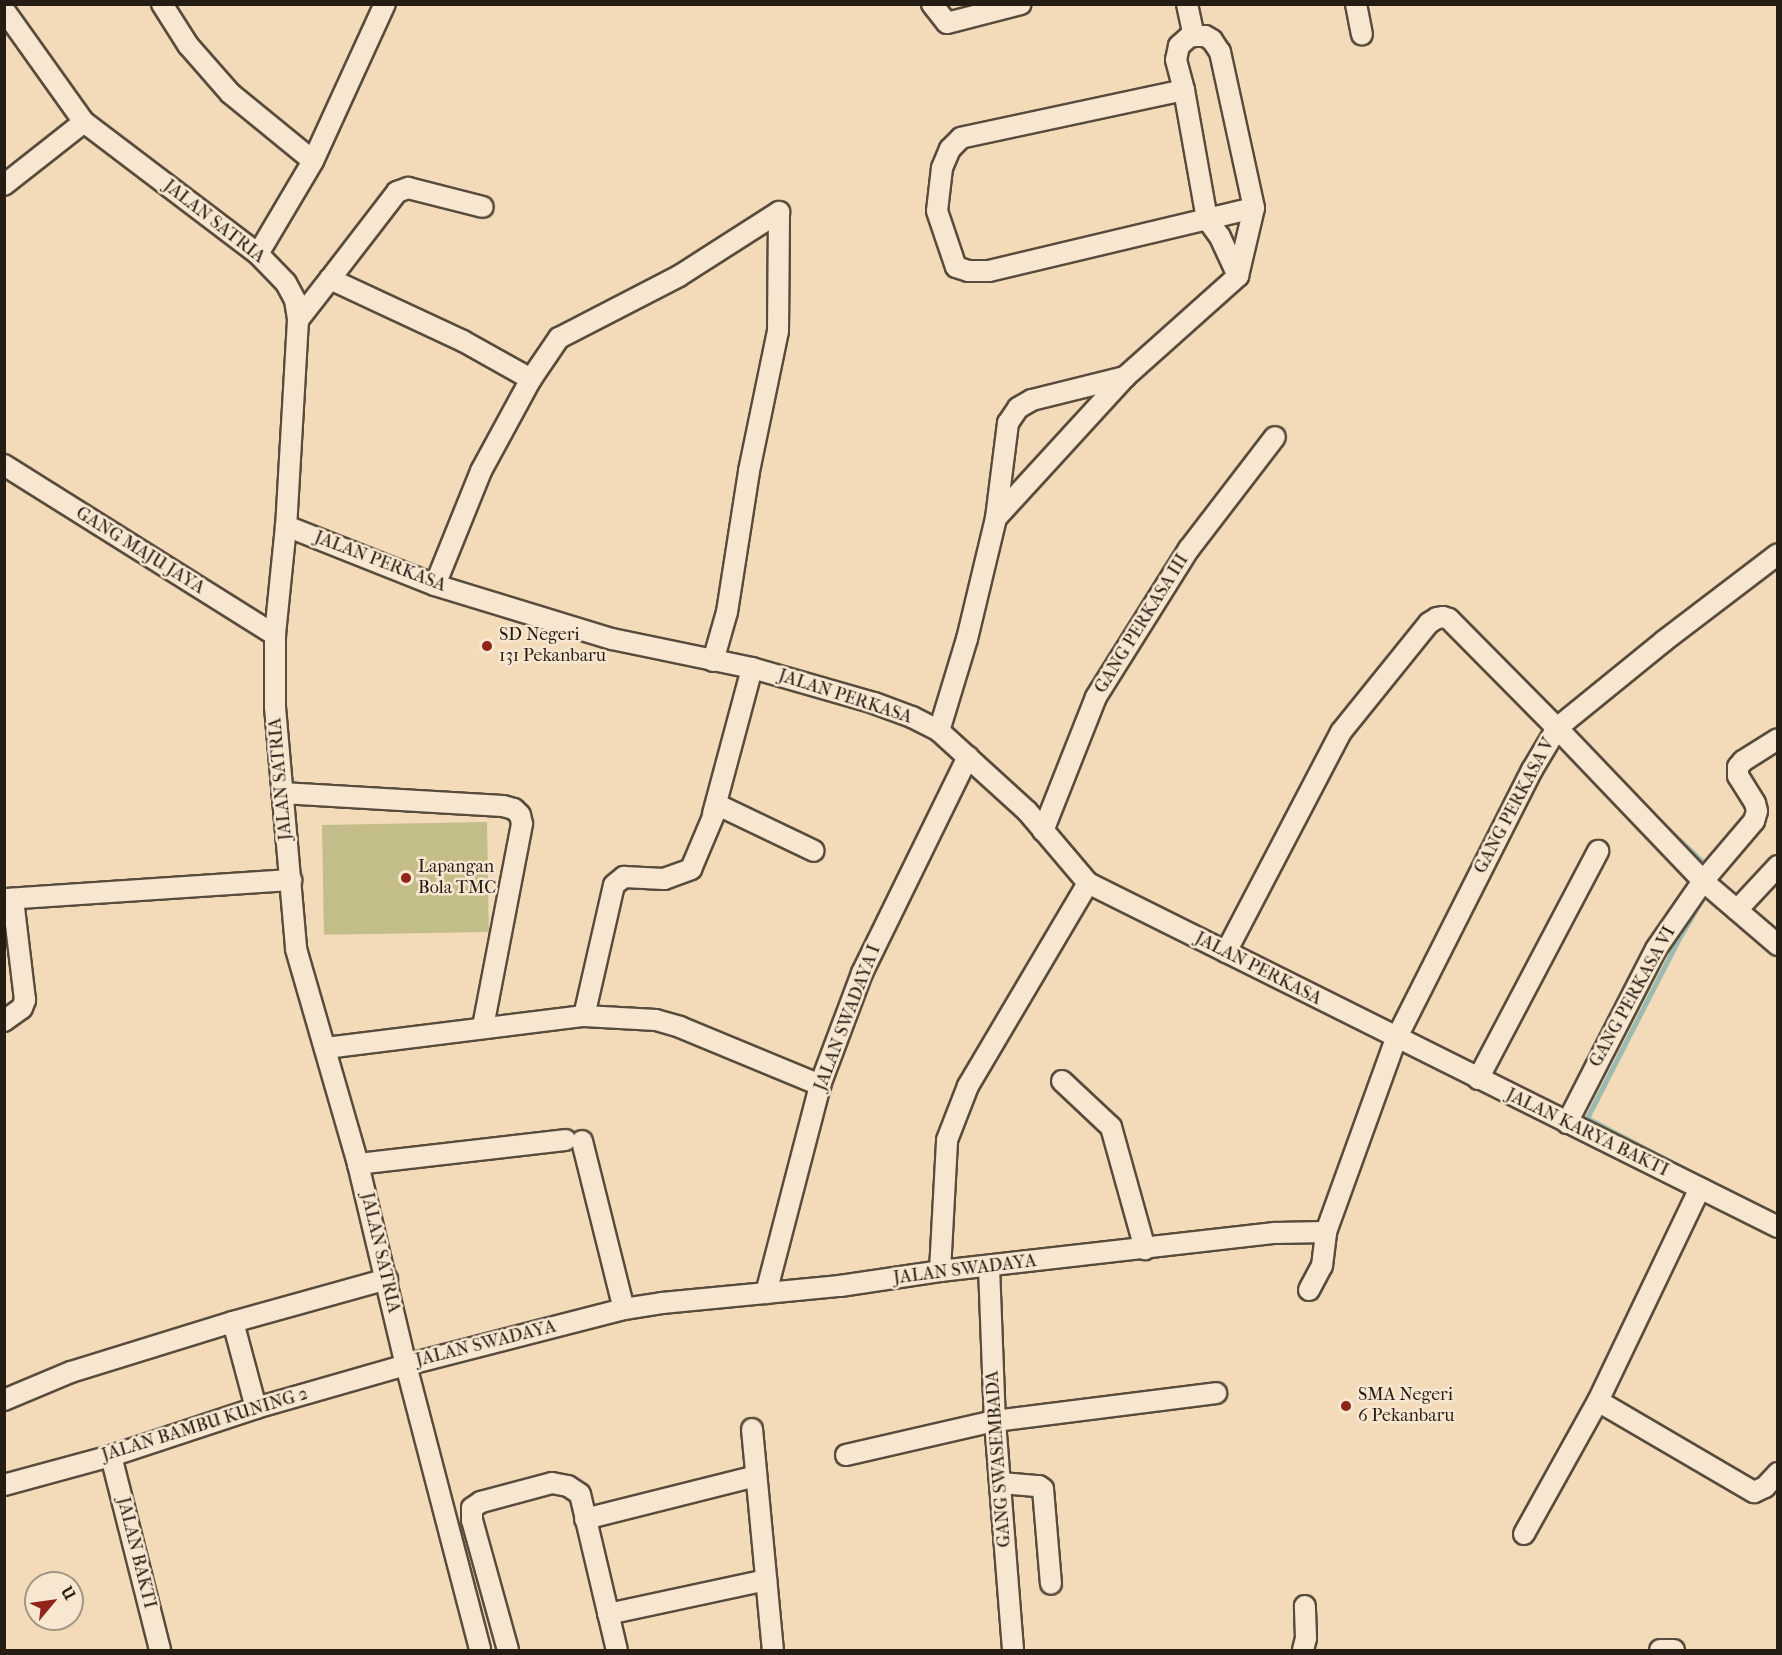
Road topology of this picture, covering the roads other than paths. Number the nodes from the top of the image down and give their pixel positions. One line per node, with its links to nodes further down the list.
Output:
1 (162, 4): 12 (street)
2 (384, 4): 12 (street)
3 (932, 4): 4 (street)
4 (1021, 4)
5 (1188, 4): 9 (street)
6 (1356, 4): 8 (street)
7 (4, 10): 11 (street, JALAN SATRIA)
8 (1362, 34)
9 (1194, 36): 10 (street); 15 (street)
10 (1184, 90): 16 (street); 16 (street)
11 (84, 122): 13 (street); 17 (street, JALAN SATRIA)
12 (313, 161): 17 (street)
13 (4, 185)
14 (483, 207): 19 (street)
15 (1254, 208): 16 (street); 18 (street)
16 (1208, 219): 18 (street)
17 (258, 254): 20 (street, JALAN SATRIA)
18 (1238, 276): 21 (street)
19 (330, 279): 20 (street); 22 (street)
20 (298, 320): 26 (street, JALAN SATRIA)
21 (1125, 377): 25 (street); 25 (street)
22 (531, 379): 28 (street); 30 (street)
23 (1275, 437): 38 (street, GANG PERKASA III)
24 (4, 465): 29 (street, GANG MAJU JAYA)
25 (996, 518): 33 (street)
26 (286, 526): 28 (street, JALAN PERKASA); 29 (street, JALAN SATRIA)
27 (1778, 554): 32 (street, GANG PERKASA V)
28 (435, 585): 30 (street, JALAN PERKASA)
29 (275, 636): 36 (street, JALAN SATRIA)
30 (713, 661): 31 (street, JALAN PERKASA)
31 (752, 668): 33 (street, JALAN PERKASA); 37 (street)
32 (1557, 728): 43 (street); 48 (street); 52 (street, GANG PERKASA V)
33 (939, 731): 35 (street, JALAN PERKASA)
34 (1778, 739): 43 (street, GANG PERKASA VI)
35 (968, 757): 38 (street, JALAN PERKASA); 56 (street, JALAN SWADAYA I)
36 (282, 794): 42 (street, JALAN SATRIA); 51 (street)
37 (713, 814): 39 (street); 49 (street)
38 (1043, 831): 44 (street, JALAN PERKASA)
39 (814, 851)
40 (1598, 851): 54 (street)
41 (1778, 866): 46 (street)
42 (291, 880): 45 (street); 53 (street, JALAN SATRIA)
43 (1703, 881): 46 (street); 57 (street, GANG PERKASA VI)
44 (1088, 883): 48 (street, JALAN PERKASA); 64 (street)
45 (9, 899): 50 (street)
46 (1737, 910): 47 (street)
47 (1778, 945)
48 (1226, 952): 52 (street, JALAN PERKASA)
49 (584, 1016): 51 (street); 56 (street)
50 (4, 1021)
51 (483, 1028): 53 (street)
52 (1396, 1039): 54 (street, JALAN KARYA BAKTI); 61 (street)
53 (326, 1048): 58 (street, JALAN SATRIA)
54 (1478, 1079): 57 (street, JALAN KARYA BAKTI)
55 (1062, 1081): 62 (street)
56 (820, 1084): 67 (street, JALAN SWADAYA I)
57 (1567, 1123): 59 (street, JALAN KARYA BAKTI)
58 (358, 1164): 65 (street, JALAN SATRIA); 68 (street)
59 (1700, 1188): 60 (street, JALAN KARYA BAKTI); 73 (street)
60 (1778, 1227)
61 (1326, 1232): 62 (street, JALAN SWADAYA); 66 (street)
62 (1145, 1249): 63 (street, JALAN SWADAYA)
63 (989, 1267): 64 (street, JALAN SWADAYA); 75 (street, GANG SWASEMBADA)
64 (940, 1271): 67 (street, JALAN SWADAYA)
65 (387, 1279): 69 (street); 70 (street, JALAN SATRIA)
66 (1309, 1290)
67 (766, 1293): 68 (street, JALAN SWADAYA)
68 (624, 1309): 70 (street, JALAN SWADAYA)
69 (233, 1322): 72 (street); 74 (street)
70 (406, 1365): 74 (street, JALAN BAMBU KUNING 2); 90 (street, JALAN SATRIA)
71 (1216, 1393): 75 (street)
72 (4, 1400)
73 (1598, 1401): 79 (street); 84 (street)
74 (256, 1407): 77 (street, JALAN BAMBU KUNING 2)
75 (995, 1421): 78 (street); 81 (street, GANG SWASEMBADA)
76 (752, 1429): 80 (street)
77 (111, 1455): 82 (street, JALAN BAMBU KUNING 2); 89 (street, JALAN BAKTI)
78 (846, 1455)
79 (1778, 1473)
80 (756, 1476): 83 (street); 85 (street)
81 (1000, 1484): 86 (street); 94 (street, GANG SWASEMBADA)
82 (4, 1485)
83 (585, 1518): 88 (street); 91 (street)
84 (1524, 1534)
85 (766, 1580): 88 (street); 93 (street)
86 (1052, 1584)
87 (1305, 1606): 95 (street)
88 (608, 1614): 92 (street)
89 (160, 1650)
90 (480, 1650)
91 (508, 1650)
92 (617, 1650)
93 (773, 1650)
94 (1013, 1650)
95 (1303, 1650)
96 (1660, 1650): 97 (street)
97 (1674, 1650)

